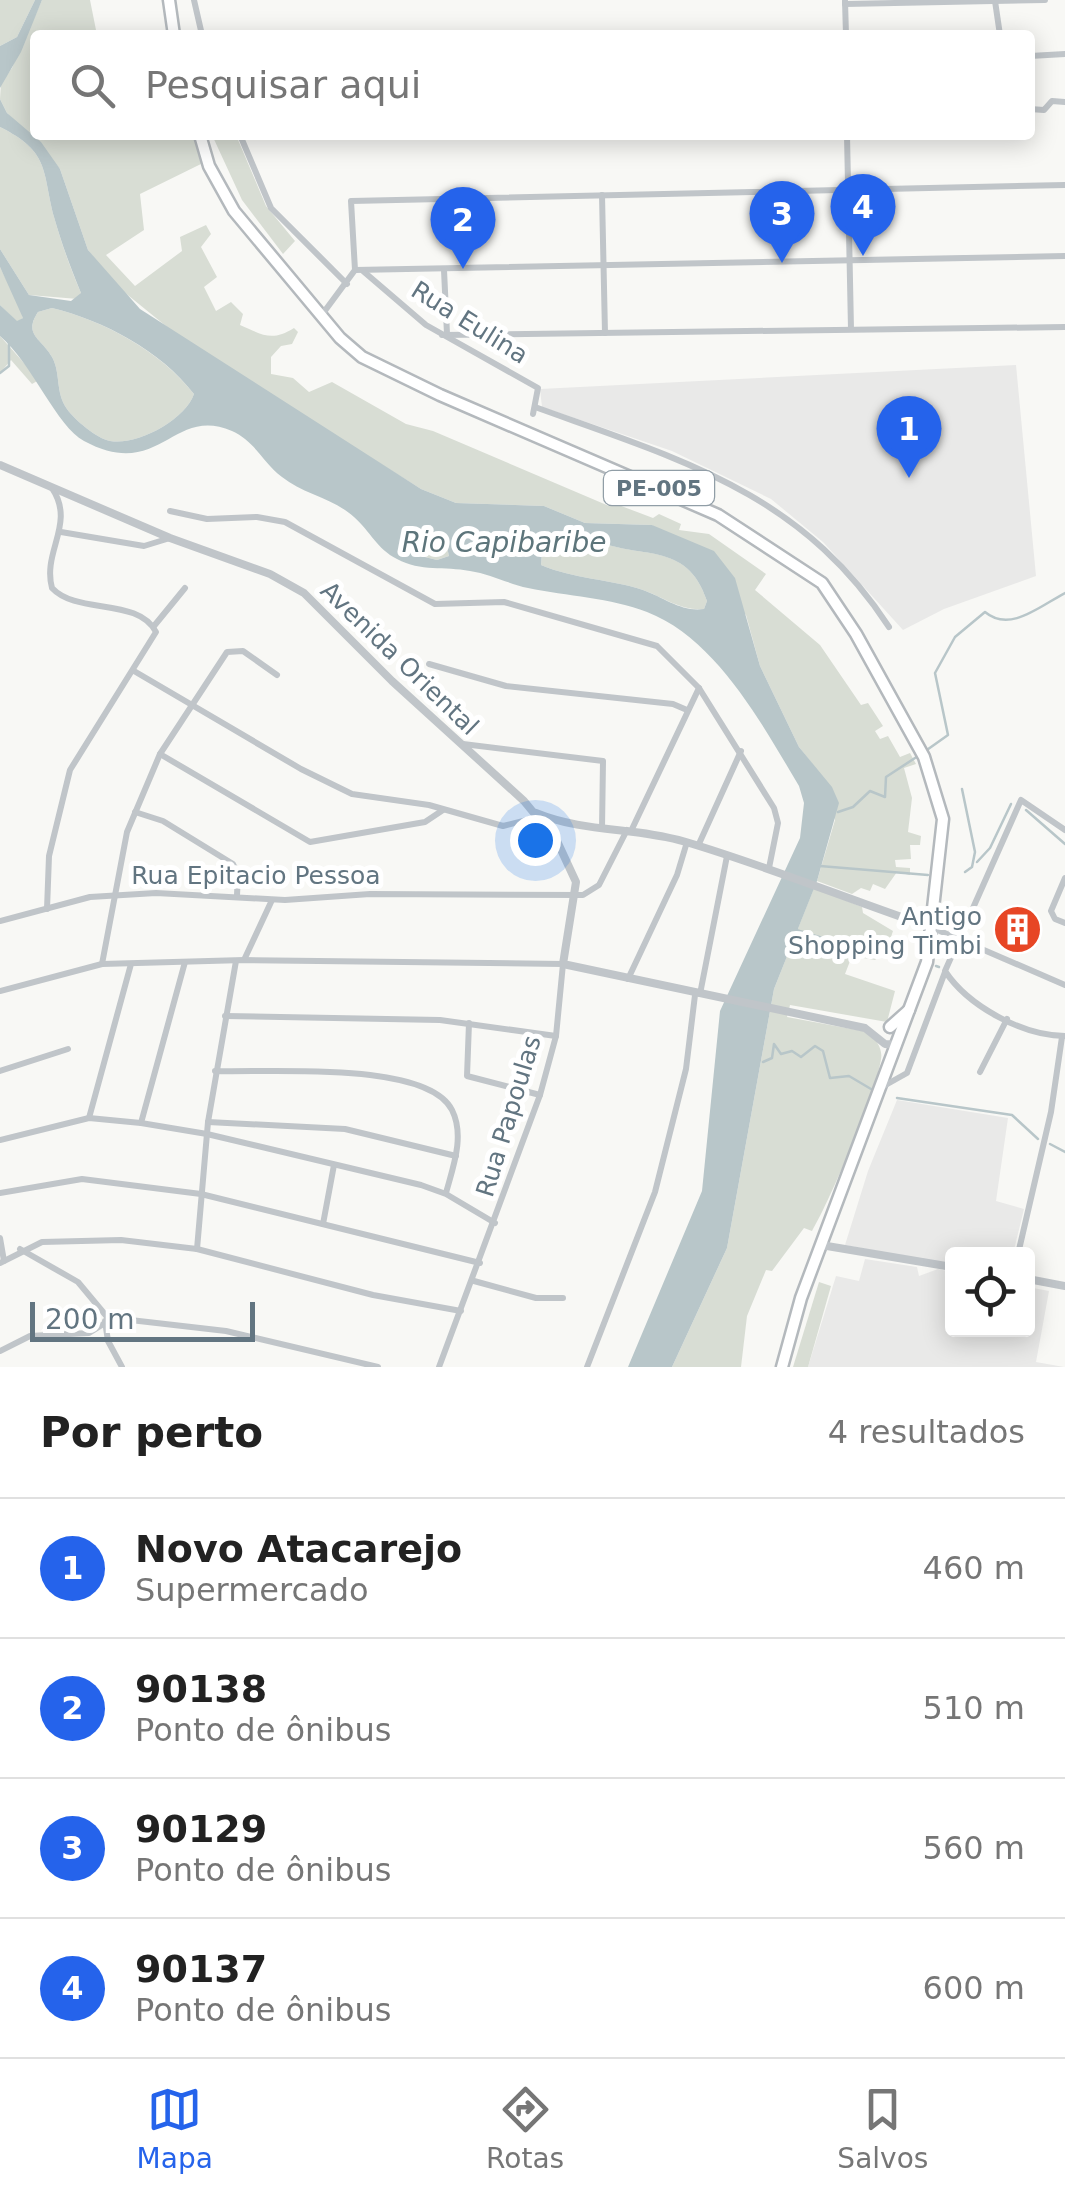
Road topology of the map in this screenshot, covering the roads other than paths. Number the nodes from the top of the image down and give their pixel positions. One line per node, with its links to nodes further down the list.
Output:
1 (169, 0): 6 (main road)
2 (194, 0): 7 (street)
3 (995, 0): 4 (street); 5 (street); 9 (street)
4 (1045, 0)
5 (845, 2): 8 (street)
6 (173, 30)
7 (201, 30)
8 (846, 30)
9 (999, 30)
10 (1065, 54): 11 (street)
11 (1035, 56)
12 (1065, 102): 13 (street)
13 (1035, 109)
14 (202, 140): 26 (main road, PE-005)
15 (242, 140): 25 (street)
16 (847, 140): 18 (street)
17 (1065, 185): 18 (street)
18 (848, 190): 19 (street); 21 (street)
19 (602, 196): 22 (street); 23 (street)
20 (1065, 256): 21 (street)
21 (850, 260): 22 (street); 28 (street)
22 (602, 267): 24 (street); 29 (street)
23 (359, 270): 24 (street); 25 (street); 30 (street, Rua Eulina)
24 (444, 270): 30 (street)
25 (346, 284): 26 (street)
26 (321, 316): 68 (main road, PE-005)
27 (1065, 327): 28 (street)
28 (850, 329): 29 (street)
29 (604, 333): 30 (street)
30 (445, 334): 38 (street, Rua Eulina)
31 (0, 465): 32 (street, Avenida Oriental)
32 (52, 487): 34 (street); 35 (street, Avenida Oriental)
33 (170, 511): 42 (street)
34 (61, 532): 35 (street); 37 (street)
35 (170, 538): 45 (street, Avenida Oriental)
36 (185, 588): 37 (street)
37 (154, 626): 40 (street)
38 (889, 627)
39 (429, 664): 44 (street)
40 (134, 671): 43 (street); 65 (street)
41 (277, 675): 43 (street)
42 (700, 688): 44 (street); 46 (street)
43 (192, 706): 47 (street); 48 (street)
44 (687, 710): 53 (street)
45 (462, 744): 50 (street, Avenida Oriental); 52 (street)
46 (741, 751): 57 (street); 59 (street)
47 (160, 754): 48 (street); 49 (street)
48 (444, 809): 50 (street)
49 (135, 812): 62 (street); 63 (street)
50 (537, 815): 51 (street, Avenida Oriental); 55 (street, Rua Papoulas)
51 (568, 825): 52 (street, Avenida Oriental); 55 (street)
52 (602, 829): 53 (street, Avenida Oriental)
53 (630, 829): 56 (street, Avenida Oriental); 61 (street)
54 (1065, 830): 69 (street)
55 (558, 841): 61 (street, Rua Papoulas)
56 (687, 842): 57 (street, Avenida Oriental); 76 (street)
57 (698, 846): 58 (street, Avenida Oriental)
58 (727, 856): 59 (street, Avenida Oriental); 79 (street)
59 (774, 870): 68 (street, Avenida Oriental)
60 (1065, 878): 67 (street)
61 (576, 894): 64 (street, Rua Epitacio Pessoa); 74 (street, Rua Papoulas)
62 (238, 895): 63 (street, Rua Epitacio Pessoa); 64 (street, Rua Epitacio Pessoa)
63 (112, 896): 65 (street, Rua Epitacio Pessoa); 72 (street)
64 (272, 900): 70 (street)
65 (47, 908): 66 (street, Rua Epitacio Pessoa)
66 (0, 921)
67 (1065, 923)
68 (933, 928): 69 (street); 80 (main road, PE-005)
69 (955, 940): 75 (street); 77 (street)
70 (240, 960): 71 (street); 74 (street); 81 (street)
71 (184, 962): 73 (street); 97 (street)
72 (102, 964): 73 (street); 78 (street)
73 (131, 964): 95 (street)
74 (563, 964): 76 (street); 86 (street, Rua Papoulas)
75 (946, 970): 82 (street); 93 (street)
76 (628, 980): 79 (street)
77 (1065, 984)
78 (0, 991)
79 (701, 996): 84 (street); 125 (street)
80 (914, 1006): 85 (main road); 88 (main road, PE-005)
81 (225, 1016): 83 (street); 91 (street)
82 (1007, 1018): 87 (street); 92 (street)
83 (469, 1023): 86 (street); 94 (street)
84 (860, 1027): 85 (street); 88 (street)
85 (890, 1027): 88 (street)
86 (556, 1036): 94 (street, Rua Papoulas)
87 (1063, 1037): 109 (street)
88 (895, 1040): 93 (main road, PE-005)
89 (68, 1049): 90 (street)
90 (0, 1071)
91 (215, 1071): 96 (street); 100 (street)
92 (980, 1072)
93 (881, 1088): 108 (main road, PE-005)
94 (540, 1095): 105 (street, Rua Papoulas)
95 (89, 1118): 97 (street); 99 (street)
96 (208, 1122): 98 (street); 100 (street)
97 (141, 1123): 98 (street)
98 (207, 1134): 101 (street); 103 (street)
99 (0, 1140)
100 (456, 1156): 104 (street)
101 (334, 1165): 104 (street); 106 (street)
102 (0, 1193): 103 (street)
103 (201, 1194): 106 (street); 111 (street)
104 (446, 1194): 105 (street)
105 (495, 1223): 113 (street, Rua Papoulas)
106 (323, 1224): 113 (street)
107 (0, 1238): 112 (street)
108 (822, 1244): 114 (street); 126 (main road, PE-005)
109 (1020, 1247)
110 (20, 1248): 111 (street); 112 (street); 120 (street)
111 (198, 1249): 119 (street)
112 (2, 1262)
113 (480, 1262): 116 (street, Rua Papoulas)
114 (945, 1266)
115 (1035, 1280): 117 (street)
116 (474, 1281): 118 (street); 119 (street, Rua Papoulas)
117 (1065, 1286)
118 (563, 1298)
119 (461, 1310): 124 (street, Rua Papoulas)
120 (106, 1319): 121 (street); 122 (street); 123 (street)
121 (1, 1351)
122 (122, 1367)
123 (378, 1367)
124 (438, 1367)
125 (587, 1367)
126 (782, 1367)

